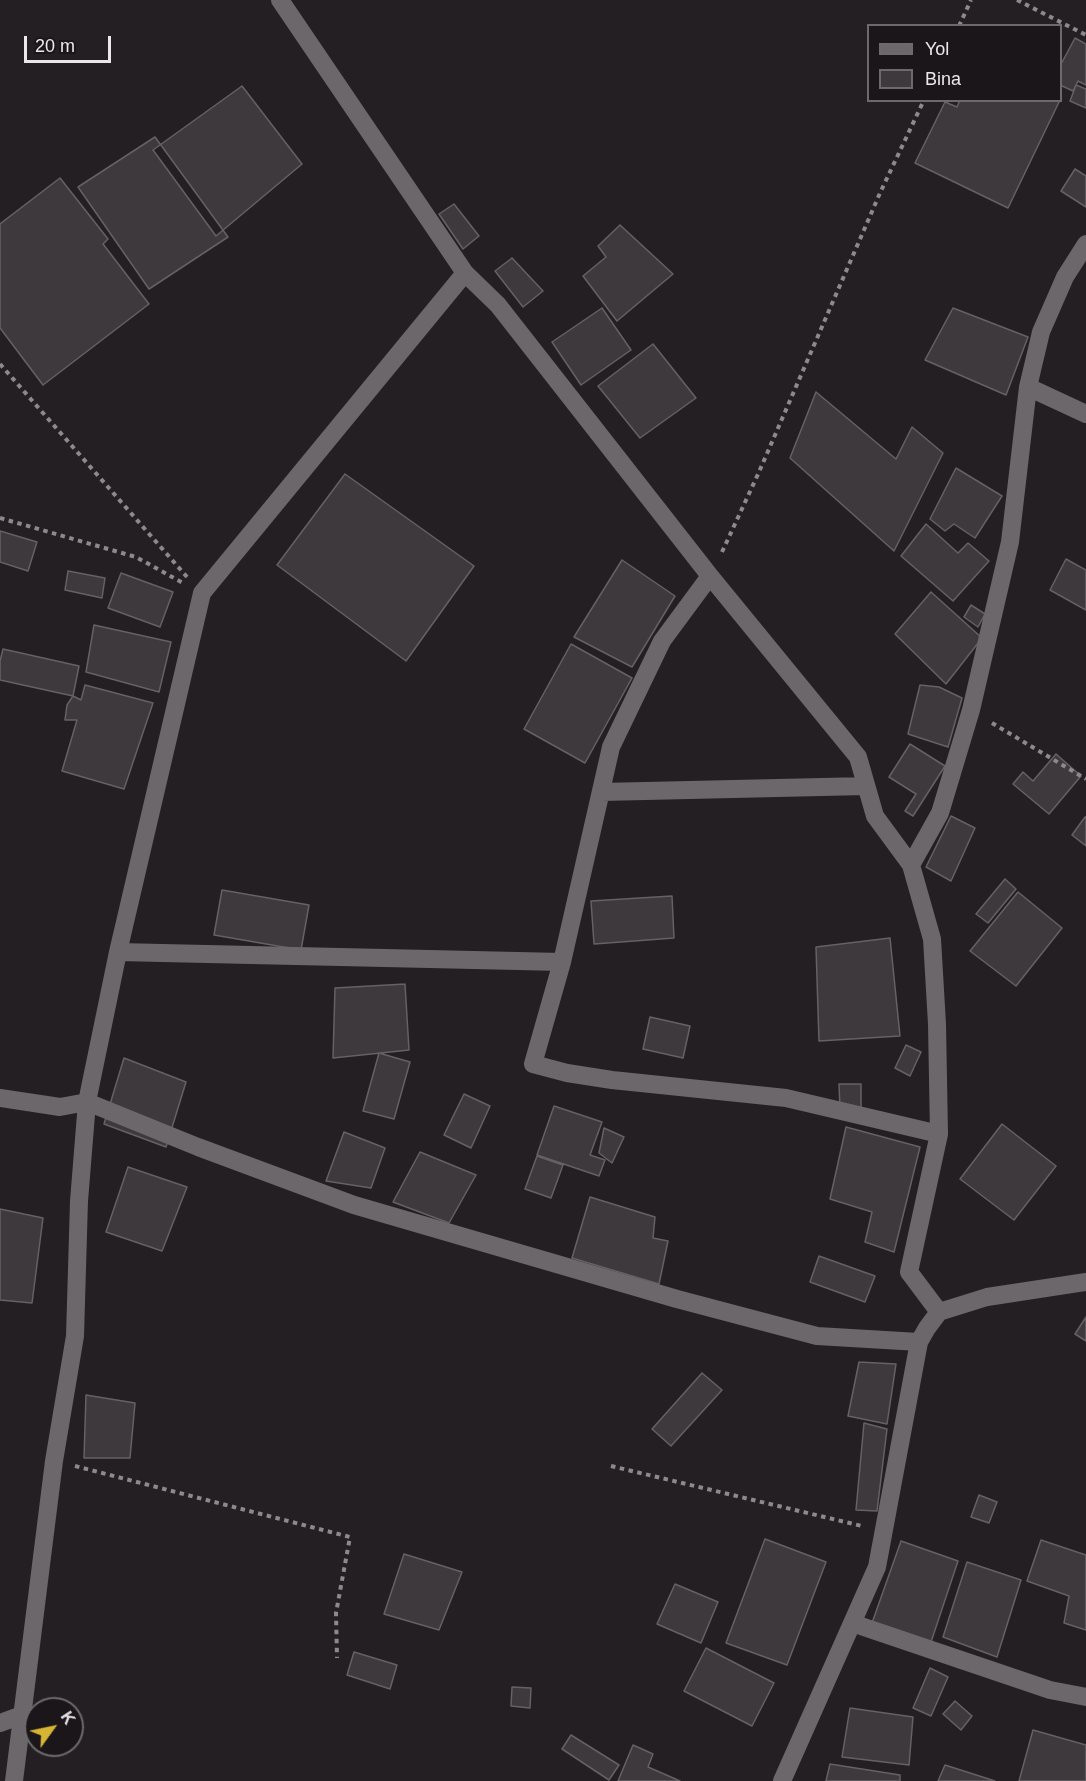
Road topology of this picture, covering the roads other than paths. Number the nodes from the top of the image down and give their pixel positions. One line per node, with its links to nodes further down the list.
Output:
1 (280, 0): 3 (street)
2 (1086, 244): 4 (street)
3 (465, 273): 6 (street); 10 (street)
4 (1028, 387): 5 (street); 9 (street)
5 (1086, 414)
6 (710, 576): 7 (street); 8 (street)
7 (866, 786): 8 (street); 9 (street)
8 (600, 792): 11 (street)
9 (911, 865): 14 (street)
10 (118, 952): 11 (street); 13 (street)
11 (562, 962): 14 (street)
12 (0, 1098): 13 (street)
13 (87, 1102): 17 (street); 20 (street)
14 (939, 1134): 16 (street)
15 (1086, 1282): 16 (street)
16 (939, 1312): 17 (street)
17 (919, 1342): 18 (street)
18 (852, 1623): 19 (street); 23 (street)
19 (1086, 1697)
20 (22, 1715): 21 (street); 22 (street)
21 (0, 1723)
22 (14, 1781)
23 (782, 1781)

